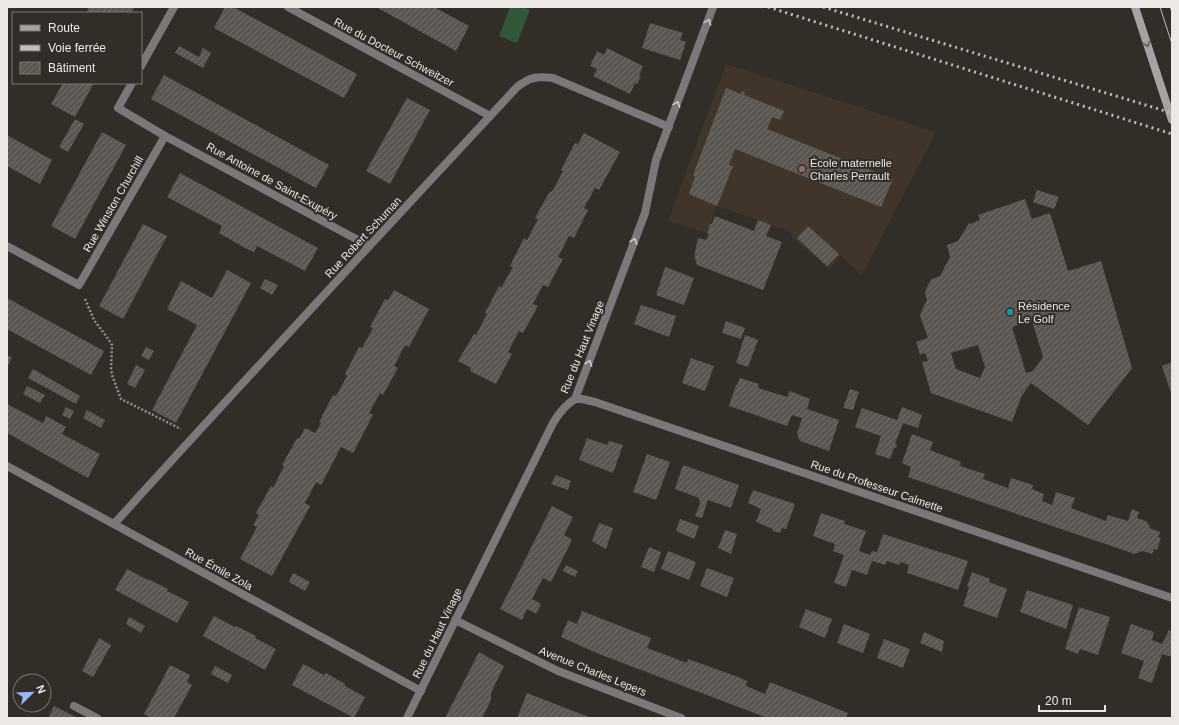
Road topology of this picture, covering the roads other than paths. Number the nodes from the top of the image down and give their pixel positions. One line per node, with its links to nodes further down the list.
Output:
1 (174, 7): 5 (street)
2 (288, 7): 7 (street, Rue du Docteur Schweitzer)
3 (713, 7): 9 (street, Rue du Haut Vinage, one-way to 3)
4 (1135, 7): 8 (street, one-way to 8)
5 (142, 64)
6 (131, 84): 10 (street)
7 (490, 116): 9 (street, Rue Robert Schuman); 12 (street, Rue Robert Schuman)
8 (1172, 120)
9 (669, 127): 13 (street, Rue du Haut Vinage, one-way to 9)
10 (165, 136): 11 (street, Rue Winston Churchill); 12 (street, Rue Antoine de Saint-Exupéry)
11 (7, 246)
12 (368, 246): 15 (street, Rue Robert Schuman)
13 (575, 400): 16 (street, Rue du Professeur Calmette); 17 (street, Rue du Haut Vinage)
14 (7, 466): 15 (street, Rue Émile Zola)
15 (114, 524): 18 (street, Rue Émile Zola)
16 (1172, 598)
17 (455, 620): 18 (street, Rue du Haut Vinage); 22 (street, Avenue Charles Lepers)
18 (421, 691): 21 (street, Rue du Haut Vinage)
19 (74, 706): 20 (street)
20 (97, 718)
21 (407, 718)
22 (681, 718)

